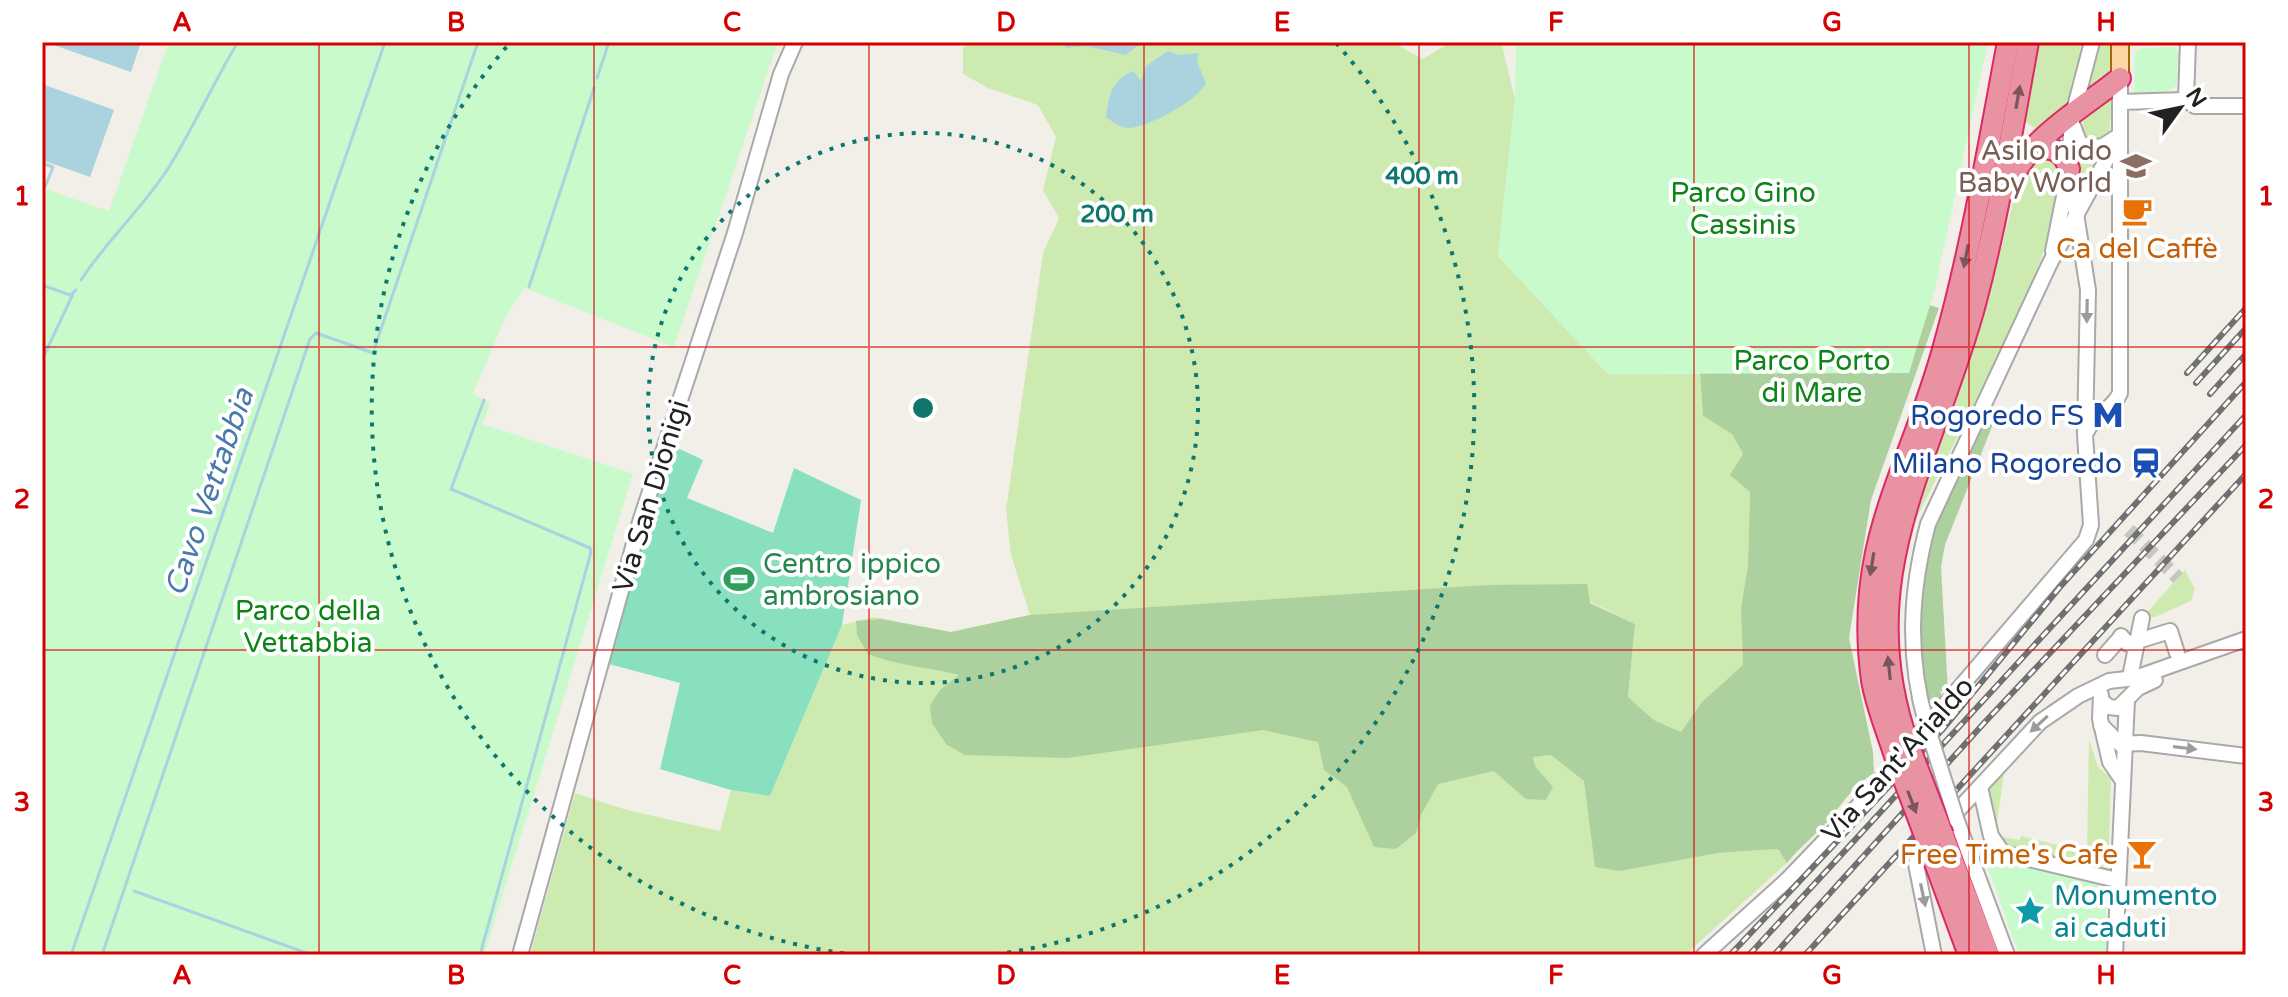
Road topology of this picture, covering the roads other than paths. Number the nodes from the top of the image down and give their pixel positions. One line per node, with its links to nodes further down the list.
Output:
1 (795, 42): 39 (street, Via San Dionigi)
2 (2008, 42): 33 (highway, one-way to 33)
3 (2028, 42): 17 (highway, one-way to 3)
4 (2092, 42): 11 (street)
5 (2188, 42): 8 (street)
6 (2123, 43): 7 (main road)
7 (2120, 78): 9 (street); 11 (highway)
8 (2186, 100): 9 (street); 10 (street)
9 (2120, 102): 12 (street)
10 (2246, 106)
11 (2072, 118): 12 (street); 13 (highway); 14 (street)
12 (2120, 135): 15 (street); 19 (street)
13 (2030, 153): 14 (highway); 17 (highway)
14 (2069, 169): 15 (street); 16 (street)
15 (2077, 217): 16 (street); 18 (street, one-way to 18)
16 (2050, 263): 37 (street, bridge)
17 (1966, 338): 33 (highway, one-way to 17)
18 (2087, 384): 19 (street); 20 (street)
19 (2111, 407): 20 (street)
20 (2085, 435): 40 (street, Via Sant'Arialdo)
21 (2142, 618): 23 (street)
22 (2246, 639): 28 (street)
23 (2138, 640): 25 (street); 26 (street); 27 (street)
24 (2246, 649): 29 (street)
25 (2177, 653)
26 (2105, 655)
27 (2131, 672)
28 (2112, 682): 29 (street); 30 (street); 36 (street, one-way to 36)
29 (2128, 699): 30 (street); 32 (street)
30 (2102, 701): 31 (street)
31 (2101, 725): 32 (street); 35 (street)
32 (2125, 744): 34 (street, one-way to 34); 35 (street)
33 (1901, 750): 37 (highway, bridge)
34 (2246, 756)
35 (2123, 781): 38 (street)
36 (1980, 787): 38 (street); 41 (street, one-way to 41)
37 (1943, 835): 42 (highway); 43 (highway); 44 (street)
38 (2117, 880): 45 (street)
39 (520, 955)
40 (1704, 955)
41 (1934, 955)
42 (1969, 955)
43 (1989, 955)
44 (2007, 955)
45 (2115, 955)

